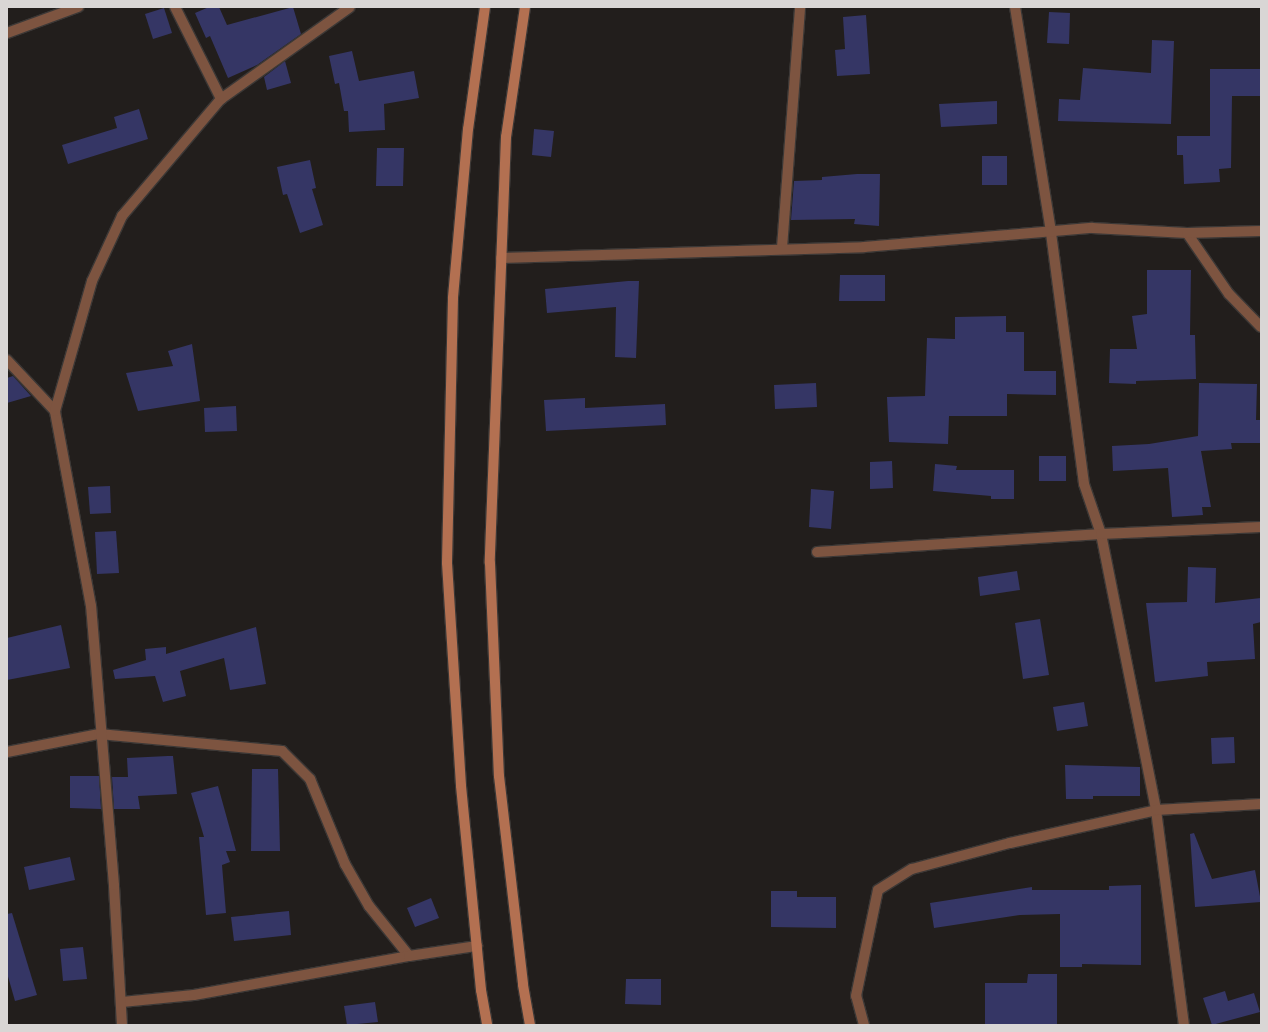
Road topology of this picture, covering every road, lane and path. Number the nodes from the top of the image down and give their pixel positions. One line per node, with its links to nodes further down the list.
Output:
1 (78, 7): 8 (street)
2 (174, 7): 9 (street)
3 (350, 7): 9 (street)
4 (486, 7): 25 (main road)
5 (525, 7): 14 (main road)
6 (800, 7): 13 (street)
7 (1015, 7): 11 (street)
8 (7, 32)
9 (221, 100): 17 (street)
10 (1261, 231): 12 (street)
11 (1051, 233): 12 (street); 13 (street); 19 (street)
12 (1187, 233): 15 (street)
13 (782, 248): 14 (street)
14 (501, 258): 30 (main road)
15 (1261, 327)
16 (7, 360): 17 (street)
17 (55, 411): 21 (street)
18 (1261, 527): 19 (street)
19 (1101, 534): 20 (street); 24 (street)
20 (817, 552)
21 (99, 734): 22 (street); 26 (street); 27 (street)
22 (7, 752)
23 (1261, 804): 24 (street)
24 (1156, 810): 31 (street); 32 (street)
25 (477, 946): 26 (street); 29 (main road)
26 (409, 956): 27 (street)
27 (122, 1002): 28 (street)
28 (122, 1025)
29 (487, 1025)
30 (530, 1025)
31 (864, 1025)
32 (1184, 1025)

